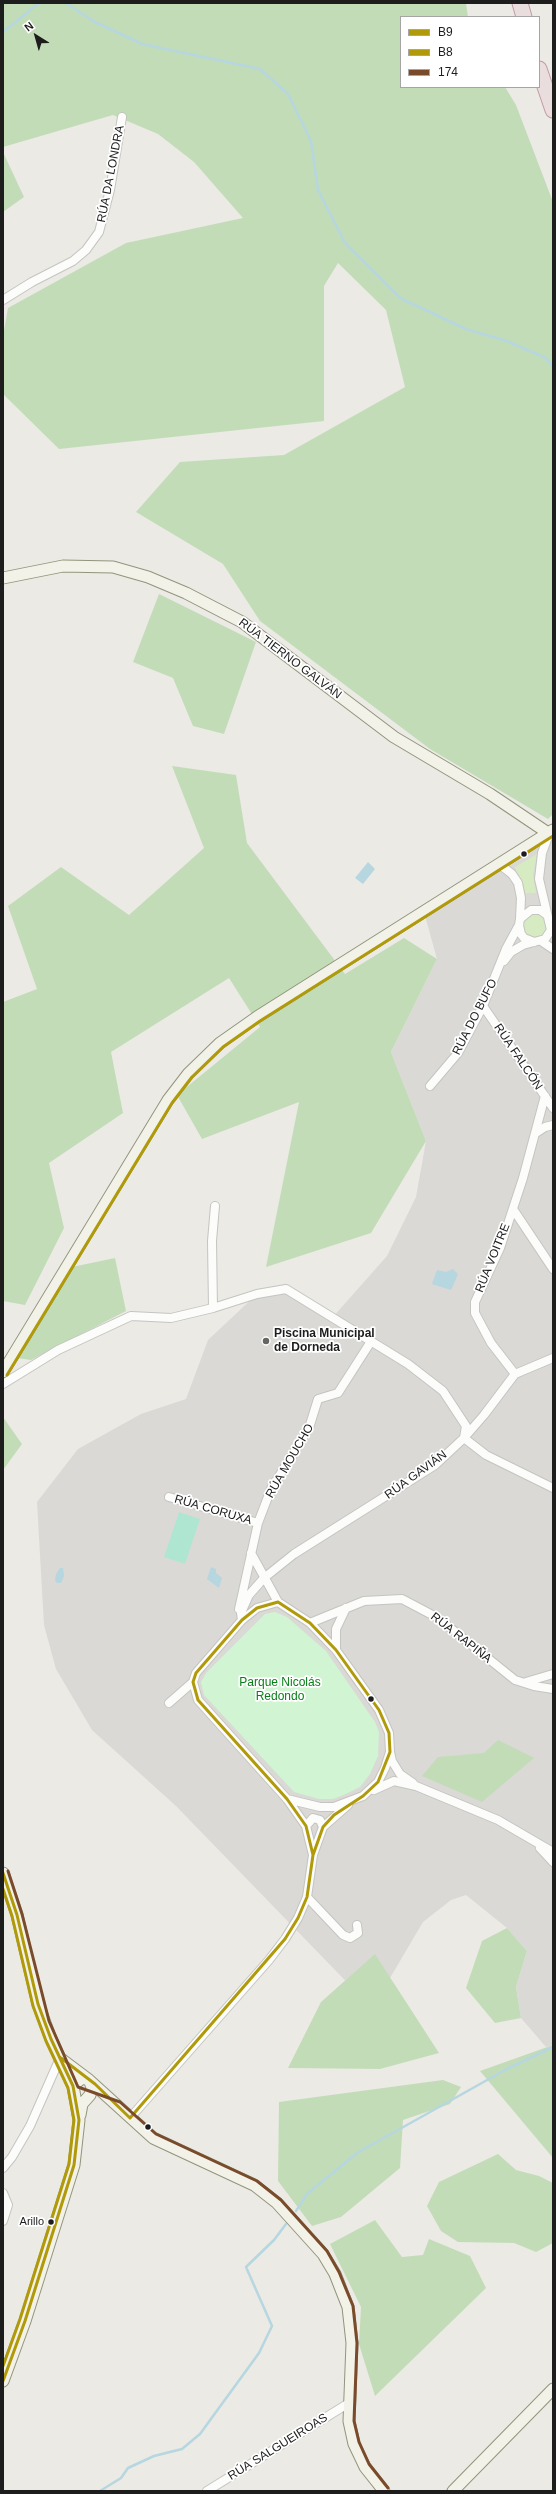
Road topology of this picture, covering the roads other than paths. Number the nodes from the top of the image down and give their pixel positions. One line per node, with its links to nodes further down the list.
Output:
1 (520, 3): 2 (highway)
2 (524, 16)
3 (540, 72): 4 (highway)
4 (553, 110)
5 (122, 117): 6 (street, RÚA DA LONDRA)
6 (3, 300)
7 (3, 578): 8 (street, RÚA TIERNO GALVÁN)
8 (551, 833): 9 (street); 10 (street)
9 (499, 864): 11 (street, RÚA DO BUFO); 28 (street)
10 (547, 915): 11 (street); 12 (street)
11 (520, 922): 13 (street); 15 (street, RÚA DO BUFO)
12 (552, 925): 13 (street)
13 (544, 939): 14 (street); 15 (street, RÚA DO BUFO)
14 (553, 949)
15 (501, 965): 16 (street, RÚA DO BUFO)
16 (483, 1006): 17 (street, RÚA DO BUFO); 18 (street, RÚA FALCÓN)
17 (430, 1086)
18 (545, 1096): 19 (street, RÚA FALCÓN); 21 (street, RÚA VOITRE)
19 (553, 1108)
20 (553, 1125): 21 (street)
21 (536, 1133): 23 (street, RÚA VOITRE)
22 (215, 1206): 25 (street)
23 (513, 1209): 24 (street); 29 (street, RÚA VOITRE)
24 (553, 1269)
25 (213, 1308): 26 (street); 30 (street)
26 (370, 1343): 31 (street); 34 (street, RÚA MOUCHO)
27 (553, 1358): 29 (street)
28 (3, 1372)
29 (515, 1374): 31 (street, RÚA GAVIÁN)
30 (3, 1384)
31 (464, 1438): 32 (street); 36 (street, RÚA GAVIÁN)
32 (553, 1488)
33 (168, 1497): 34 (street, RÚA CORUXA)
34 (258, 1523): 35 (street, RÚA MOUCHO)
35 (251, 1553): 36 (street); 41 (street, RÚA MOUCHO)
36 (264, 1578): 37 (street); 39 (street, RÚA GAVIÁN)
37 (278, 1602): 39 (street); 40 (street)
38 (346, 1608): 40 (street, RÚA RAPIÑA); 42 (street); 45 (street, RÚA RAPIÑA)
39 (242, 1620): 41 (street)
40 (310, 1623): 42 (street)
41 (236, 1628): 44 (street)
42 (336, 1650): 48 (street)
43 (553, 1674): 45 (street); 46 (street)
44 (193, 1682): 47 (street); 51 (street)
45 (526, 1682): 46 (street, RÚA RAPIÑA)
46 (553, 1688)
47 (169, 1703)
48 (390, 1752): 49 (street); 50 (street)
49 (416, 1786): 50 (street); 54 (street)
50 (360, 1797): 51 (street); 53 (street)
51 (287, 1799): 52 (street)
52 (306, 1826): 53 (street); 56 (street)
53 (323, 1827): 56 (street)
54 (537, 1844): 55 (street); 57 (street)
55 (553, 1852)
56 (313, 1855): 59 (street)
57 (553, 1862)
58 (3, 1873): 61 (street)
59 (307, 1897): 60 (street); 66 (street)
60 (356, 1926)
61 (60, 2058): 62 (street); 63 (street); 68 (street)
62 (89, 2080): 63 (street); 64 (street); 65 (street)
63 (74, 2088): 64 (street); 67 (street)
64 (90, 2095): 65 (street); 67 (street)
65 (118, 2107): 66 (street)
66 (130, 2118): 73 (street)
67 (79, 2120): 71 (street)
68 (3, 2168)
69 (3, 2193): 70 (street)
70 (3, 2221)
71 (3, 2381)
72 (553, 2389): 76 (street)
73 (349, 2403): 74 (street, RÚA SALGUEIROAS); 75 (street)
74 (207, 2491)
75 (384, 2491)
76 (453, 2491)

